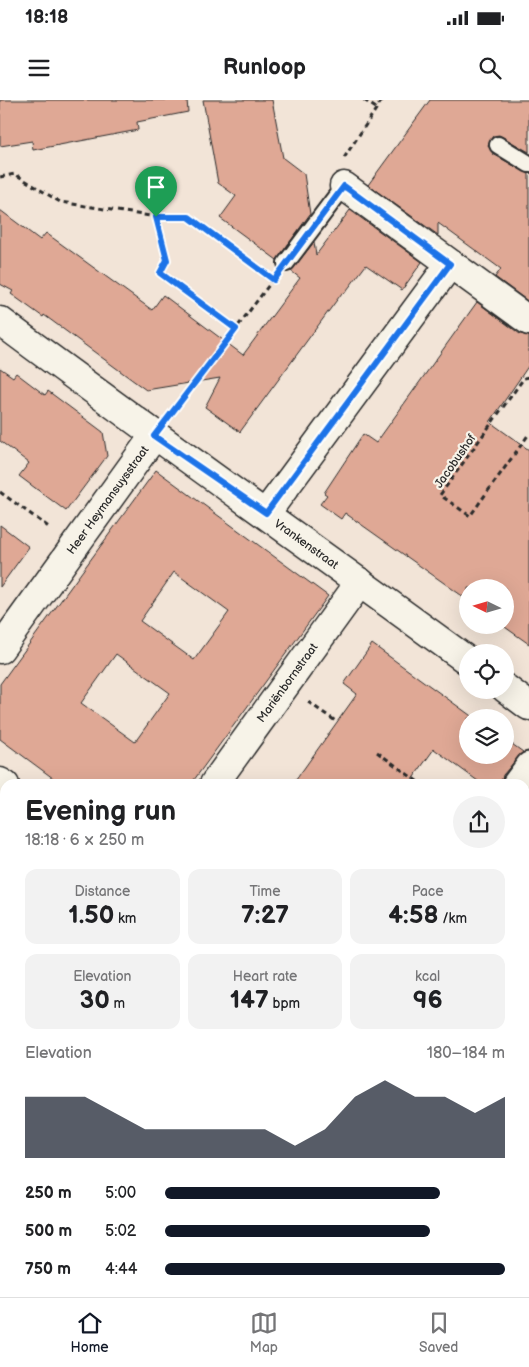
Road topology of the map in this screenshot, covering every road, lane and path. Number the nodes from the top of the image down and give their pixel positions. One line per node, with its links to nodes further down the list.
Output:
1 (364, 100): 3 (path)
2 (382, 100): 3 (path)
3 (376, 108): 5 (path)
4 (498, 145): 6 (lane)
5 (344, 155)
6 (529, 164)
7 (0, 177): 9 (path)
8 (344, 186): 10 (lane); 11 (street)
9 (156, 217): 14 (path); 14 (path, Heer Heymansuysstraat)
10 (286, 263)
11 (450, 264): 13 (street); 19 (street)
12 (0, 321): 17 (street, Vrankenstraat)
13 (529, 321)
14 (236, 329): 17 (path, Heer Heymansuysstraat)
15 (529, 377): 16 (path, Jacobushof)
16 (529, 434)
17 (154, 436): 19 (street, Vrankenstraat); 20 (street, Heer Heymansuysstraat)
18 (0, 492): 20 (path)
19 (266, 513): 21 (street, Vrankenstraat)
20 (73, 545): 22 (street, Heer Heymansuysstraat)
21 (360, 582): 23 (street, Vrankenstraat); 28 (street, Mariënbornstraat)
22 (0, 649)
23 (459, 654)
24 (514, 695): 25 (street)
25 (529, 706)
26 (377, 752): 29 (path)
27 (529, 765): 30 (street)
28 (217, 779)
29 (413, 779)
30 (519, 779)

